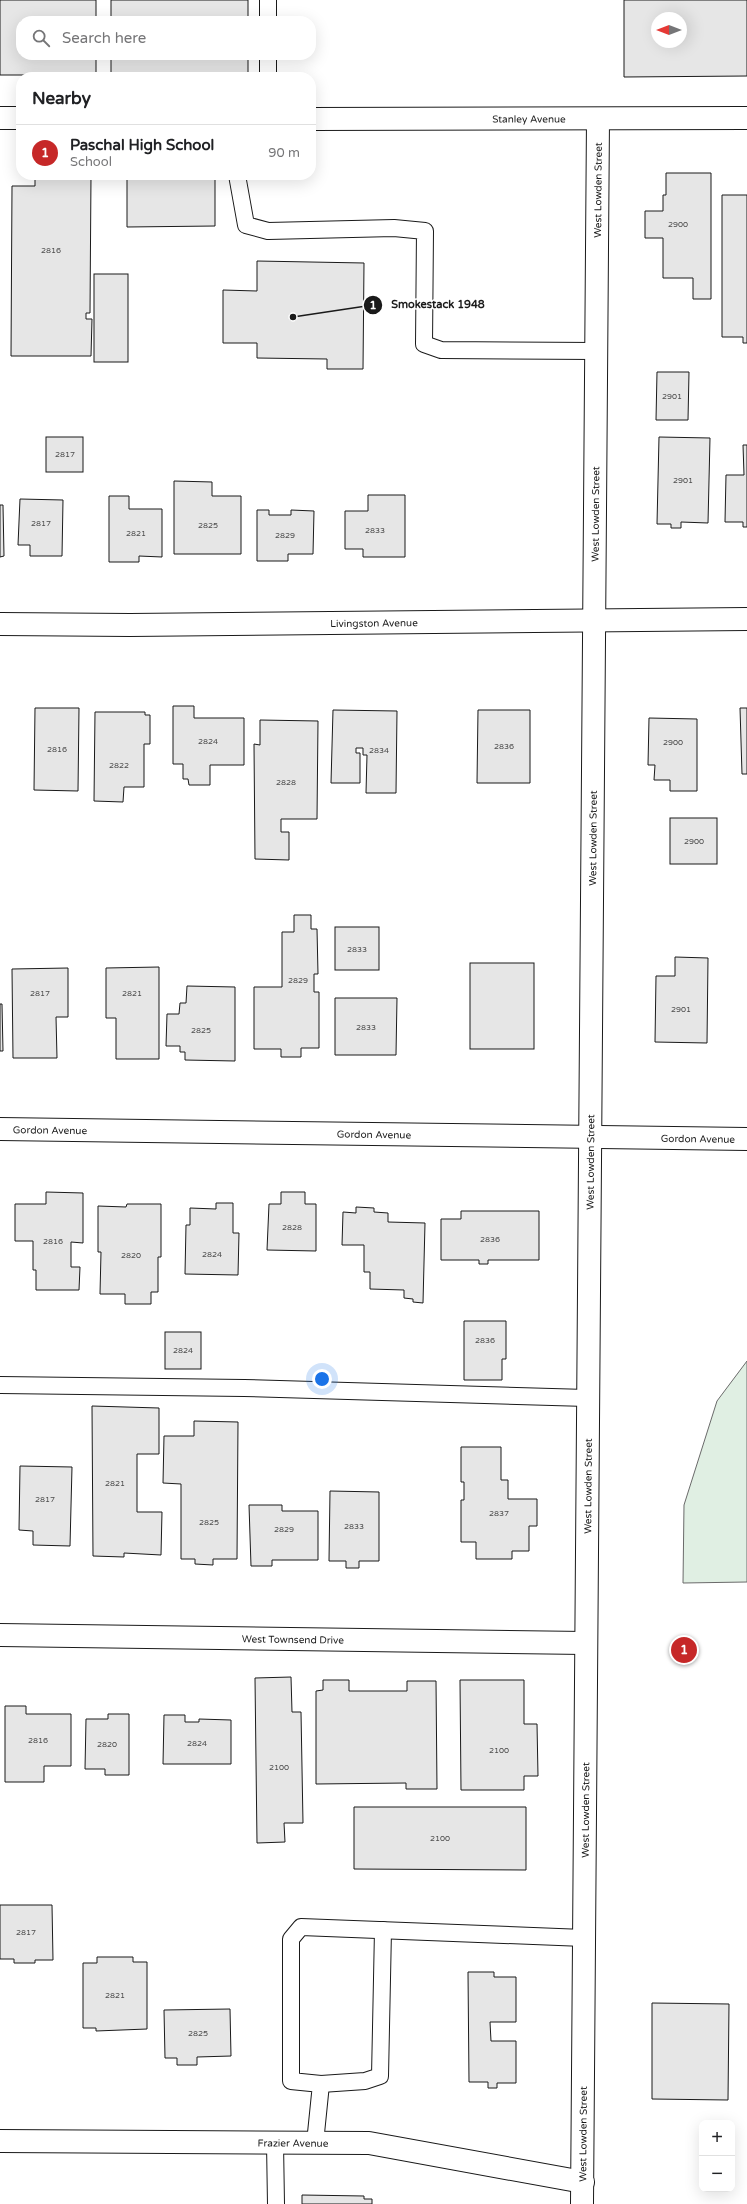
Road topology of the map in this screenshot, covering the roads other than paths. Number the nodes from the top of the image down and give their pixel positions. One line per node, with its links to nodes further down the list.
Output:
1 (268, 0): 2 (lane)
2 (268, 16)
3 (268, 60): 4 (lane)
4 (268, 72)
5 (0, 118): 6 (street)
6 (16, 118)
7 (747, 118): 9 (street, Stanley Avenue)
8 (316, 119): 9 (street, Stanley Avenue)
9 (598, 119): 11 (street, West Lowden Street)
10 (238, 180): 11 (lane)
11 (596, 351): 13 (street, West Lowden Street)
12 (747, 619): 13 (street, Livingston Avenue)
13 (594, 621): 14 (street, Livingston Avenue); 16 (street, West Lowden Street)
14 (0, 624)
15 (0, 1129): 16 (street, Gordon Avenue)
16 (590, 1138): 17 (street, Gordon Avenue); 19 (street, West Lowden Street)
17 (747, 1139)
18 (0, 1385): 19 (lane)
19 (587, 1398): 21 (street, West Lowden Street)
20 (0, 1635): 21 (street, West Townsend Drive)
21 (585, 1643): 23 (street, West Lowden Street)
22 (383, 1930): 23 (lane); 24 (lane); 24 (lane)
23 (584, 1938): 28 (street, West Lowden Street)
24 (321, 2084): 27 (lane)
25 (0, 2141): 26 (street, Frazier Avenue)
26 (276, 2143): 27 (street, Frazier Avenue); 29 (lane)
27 (315, 2143): 28 (street, Frazier Avenue)
28 (582, 2182): 30 (street, West Lowden Street)
29 (276, 2204)
30 (582, 2204)

